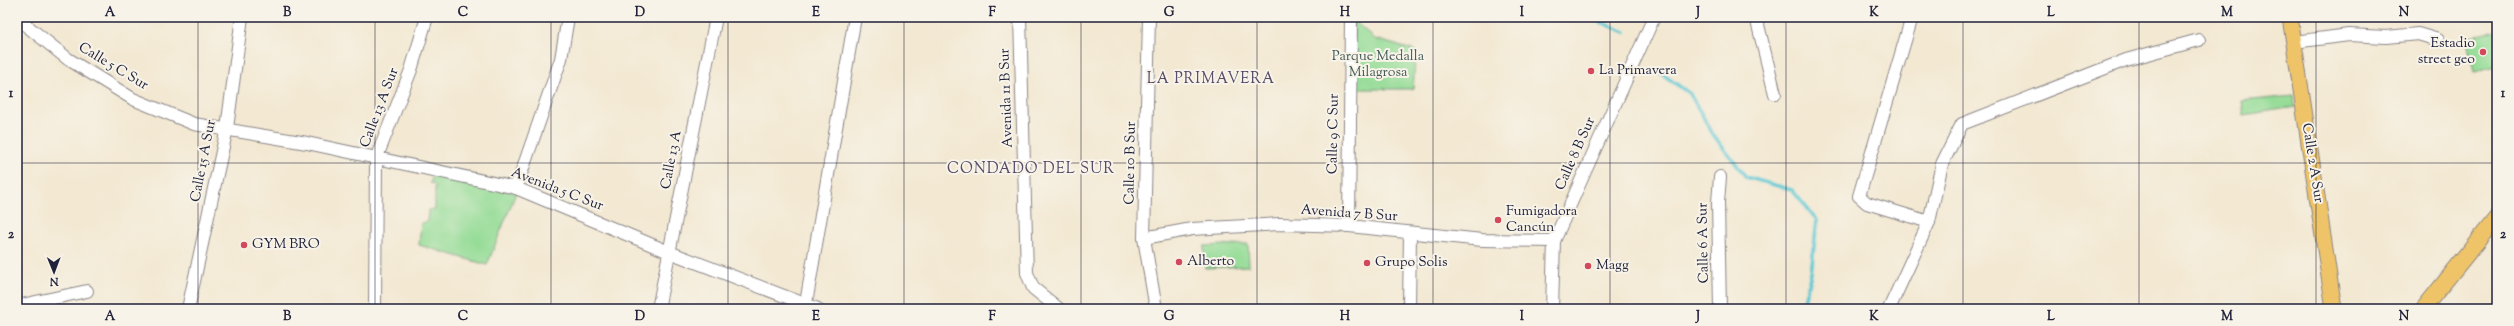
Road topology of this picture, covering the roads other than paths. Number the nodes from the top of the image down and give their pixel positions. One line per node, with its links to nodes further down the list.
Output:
1 (242, 17): 18 (street, Calle 15 A Sur)
2 (427, 17): 19 (street, Calle 13 A Sur)
3 (568, 17): 21 (street)
4 (716, 17): 28 (street, Calle 13 A)
5 (855, 17): 31 (street)
6 (1020, 17): 36 (street, Avenida 11 B Sur)
7 (1149, 17): 26 (street, Calle 10 B Sur)
8 (1350, 17): 24 (street, Calle 9 C Sur)
9 (1654, 17): 27 (street, Calle 8 B Sur)
10 (1756, 17): 17 (street)
11 (1912, 17): 23 (street)
12 (2290, 17): 16 (main road, Calle 2 A Sur)
13 (17, 18): 18 (street, Calle 5 C Sur)
14 (2199, 40): 23 (street)
15 (2438, 40): 16 (street)
16 (2294, 42): 42 (main road, Calle 2 A Sur)
17 (1775, 94)
18 (227, 128): 19 (street, Avenida 5 C Sur); 32 (street, Calle 15 A Sur)
19 (376, 159): 21 (street, Avenida 5 C Sur); 33 (street, Calle 13 A Sur)
20 (1720, 177): 40 (street, Calle 6 A Sur)
21 (516, 188): 28 (street, Avenida 5 C Sur)
22 (2497, 217): 43 (main road)
23 (1929, 222): 41 (street)
24 (1349, 226): 25 (street, Avenida 7 B Sur); 26 (street, Avenida 7 B Sur)
25 (1410, 234): 27 (street, Avenida 7 B Sur); 38 (street)
26 (1144, 238): 37 (street, Calle 10 B Sur)
27 (1554, 241): 39 (street, Calle 8 B Sur)
28 (669, 252): 31 (street, Avenida 5 C Sur); 34 (street, Calle 13 A)
29 (87, 291): 30 (street)
30 (17, 306)
31 (805, 307): 35 (street, Avenida 5 C Sur)
32 (188, 309)
33 (375, 309)
34 (658, 309)
35 (818, 309)
36 (1059, 309)
37 (1156, 309)
38 (1409, 309)
39 (1552, 309)
40 (1720, 309)
41 (1889, 309)
42 (2334, 309)
43 (2423, 309)

